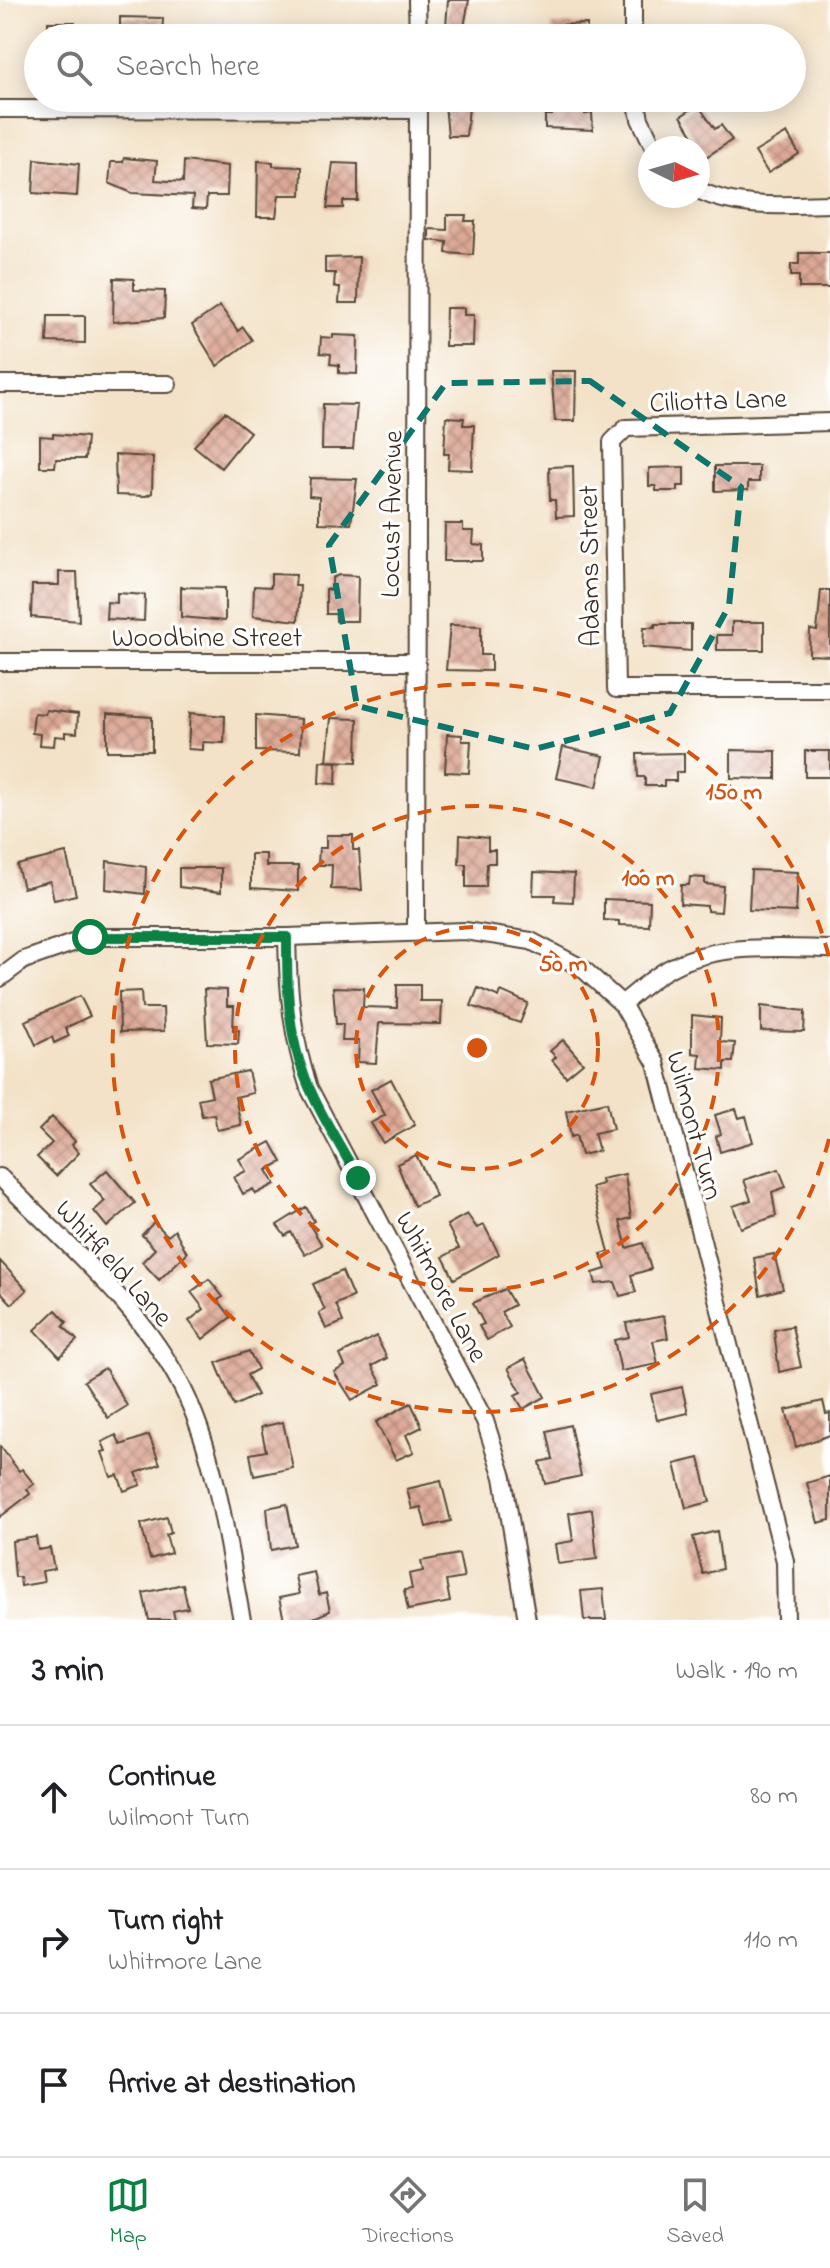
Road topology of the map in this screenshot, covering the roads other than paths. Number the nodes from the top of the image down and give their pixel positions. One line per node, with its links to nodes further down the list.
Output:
1 (417, 0): 3 (street)
2 (633, 0): 4 (street)
3 (418, 24)
4 (633, 24)
5 (0, 109): 6 (street)
6 (24, 109)
7 (418, 112): 17 (street, Locust Avenue)
8 (639, 112): 9 (street)
9 (648, 136)
10 (710, 196): 11 (street)
11 (830, 204)
12 (0, 384): 13 (street)
13 (168, 384)
14 (830, 422): 15 (street, Ciliotta Lane)
15 (612, 442): 18 (street, Adams Street)
16 (0, 662): 17 (street, Woodbine Street)
17 (414, 662): 19 (street, Locust Avenue)
18 (830, 689)
19 (416, 931): 20 (street, Wilmont Turn); 23 (street, Wilmont Turn)
20 (287, 937): 22 (street, Wilmont Turn); 26 (street, Whitmore Lane)
21 (830, 949): 23 (street)
22 (0, 978)
23 (622, 1004): 27 (street, Wilmont Turn)
24 (0, 1177): 25 (street, Whitfield Lane)
25 (242, 1620)
26 (527, 1620)
27 (786, 1620)

